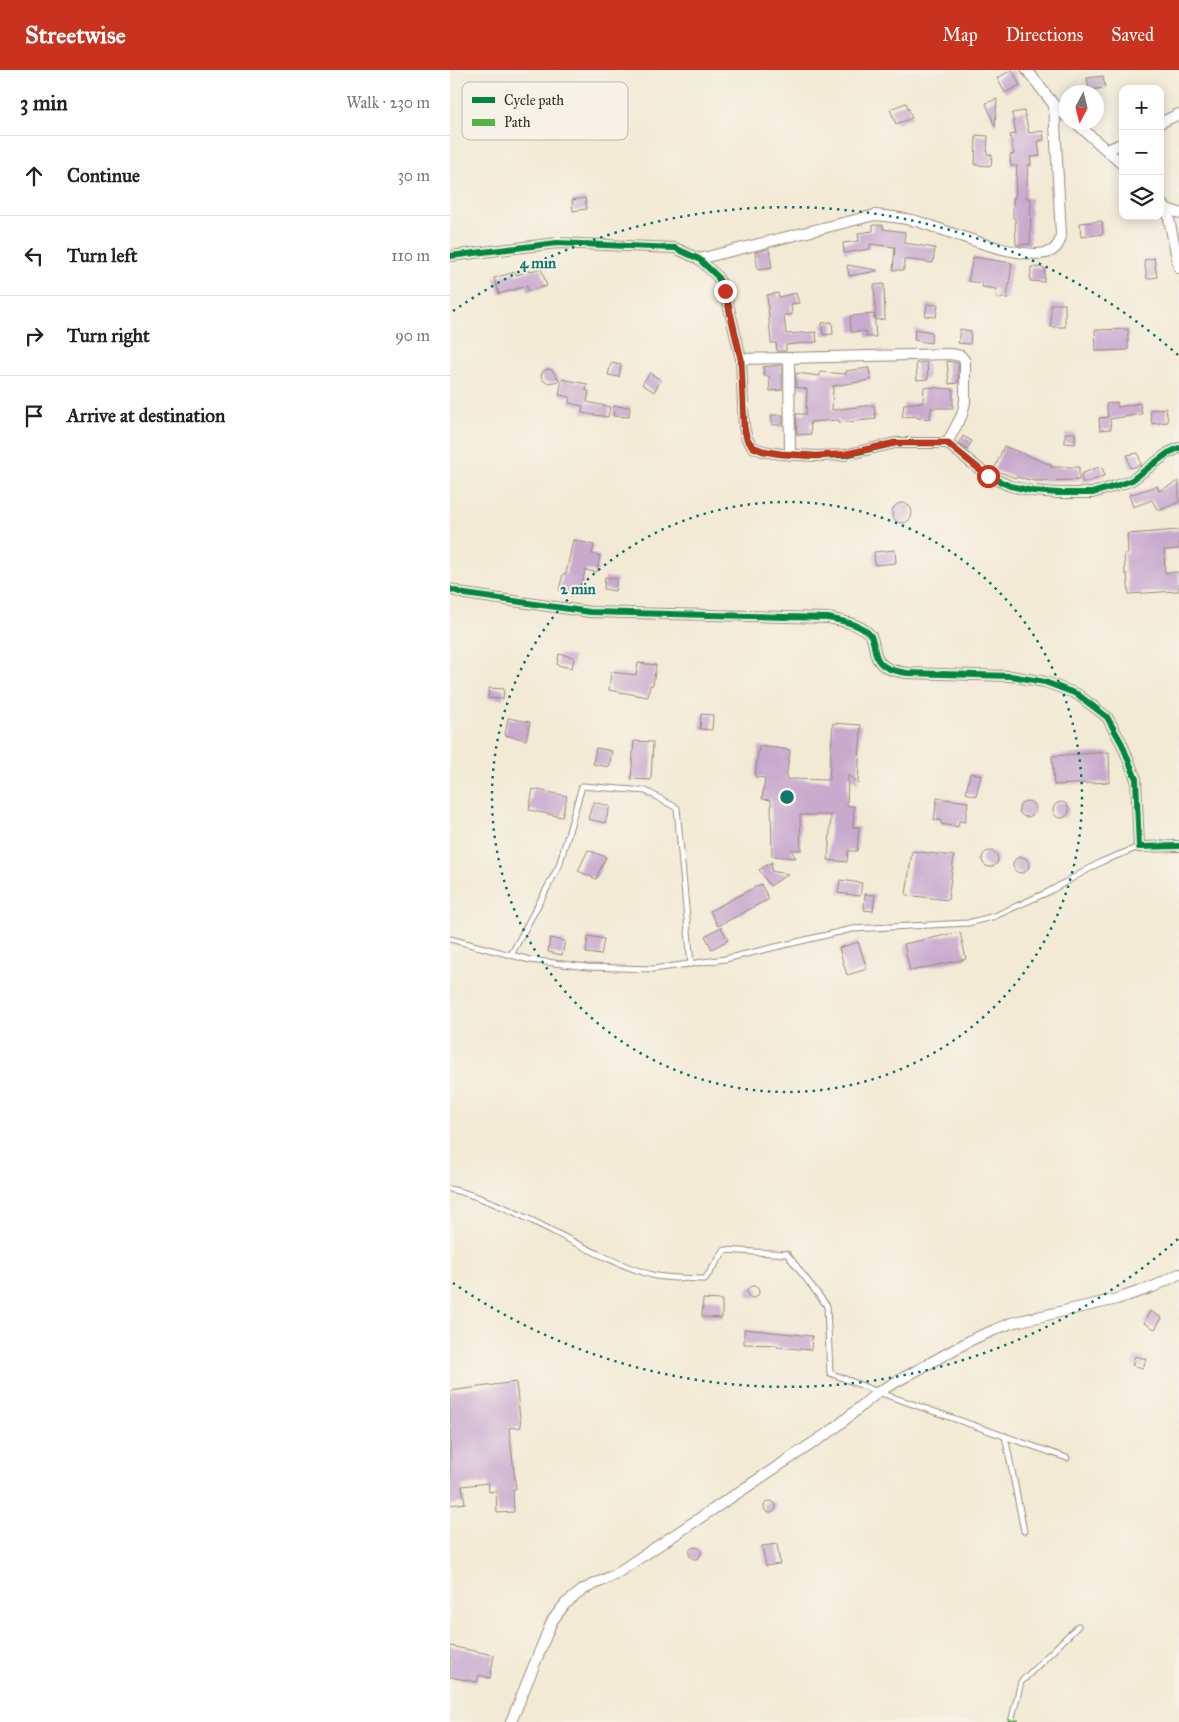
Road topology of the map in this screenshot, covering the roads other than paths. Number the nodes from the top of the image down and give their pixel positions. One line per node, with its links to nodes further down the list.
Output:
1 (1032, 72): 2 (street)
2 (1054, 105): 3 (street); 13 (street)
3 (1059, 110)
4 (1179, 114): 5 (street)
5 (1164, 122)
6 (1084, 130): 8 (street)
7 (1119, 144): 8 (street)
8 (1108, 150): 9 (street)
9 (1119, 161)
10 (1164, 206): 11 (street); 14 (street)
11 (1179, 214)
12 (450, 256): 13 (street)
13 (699, 259): 16 (street)
14 (1179, 268)
15 (789, 358): 16 (street); 17 (street); 19 (street)
16 (741, 359): 19 (street)
17 (947, 443): 18 (street); 19 (street)
18 (1179, 448)
19 (790, 455)
20 (450, 589): 22 (street)
21 (1179, 846): 22 (street)
22 (1139, 847): 25 (lane)
23 (450, 939): 24 (lane)
24 (511, 955): 25 (lane); 25 (lane)
25 (691, 964)
26 (450, 1189): 28 (lane)
27 (1179, 1274): 28 (street)
28 (878, 1392): 29 (lane); 33 (street)
29 (1005, 1436): 30 (lane); 31 (lane)
30 (1067, 1458)
31 (1024, 1531)
32 (1078, 1626): 34 (lane)
33 (511, 1722)
34 (1011, 1722)

